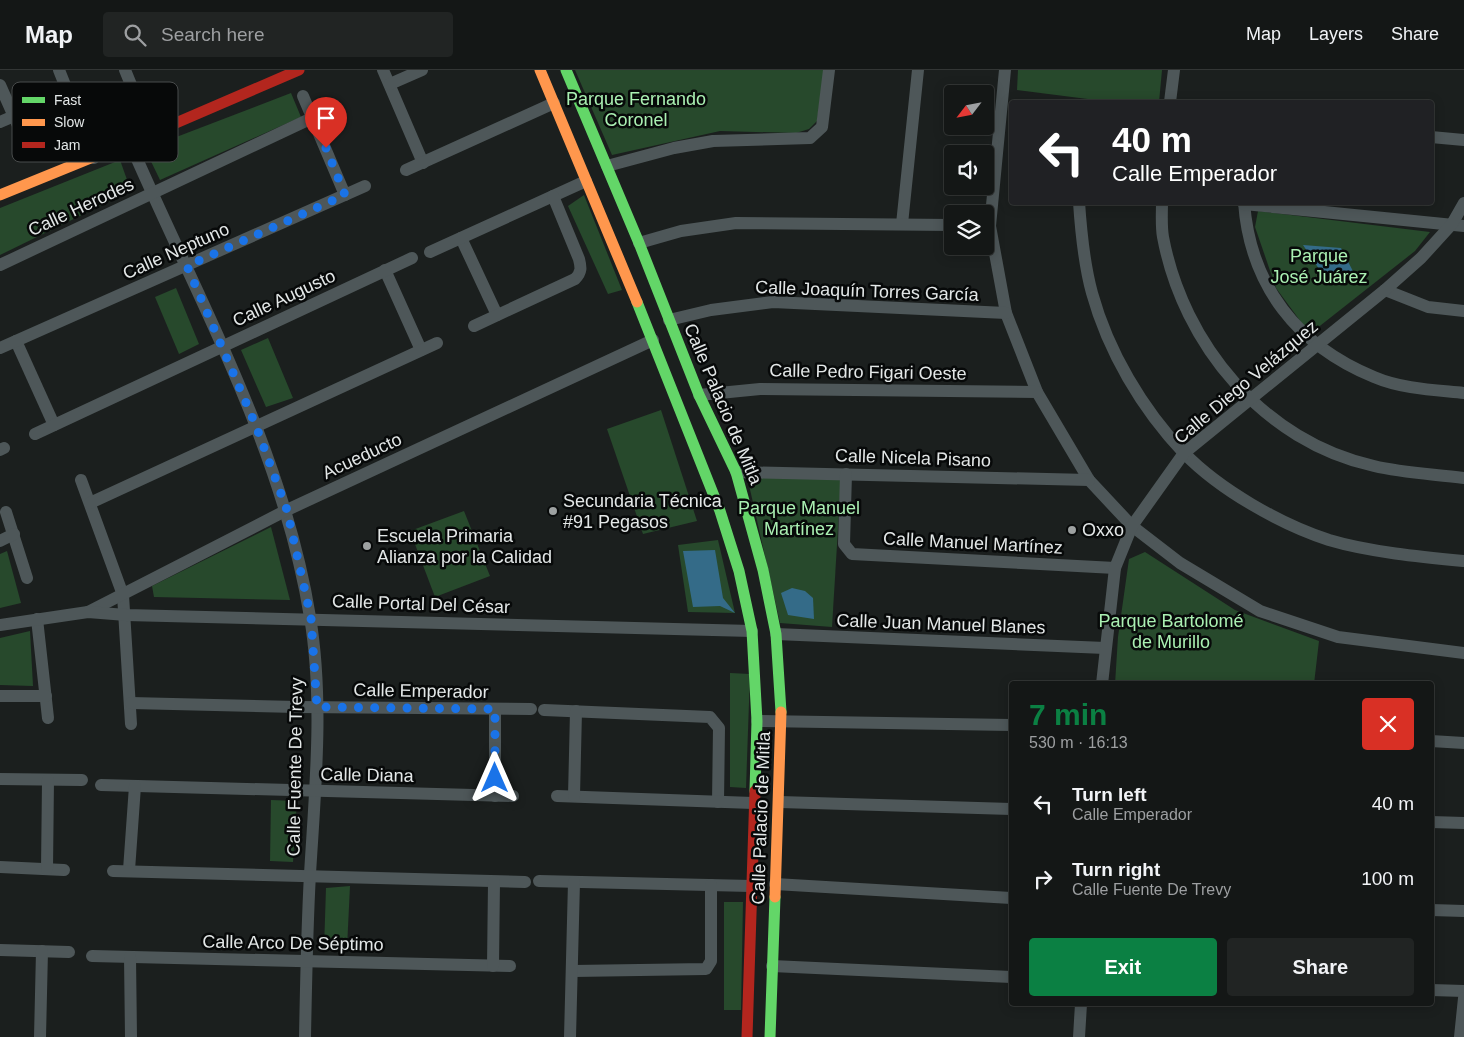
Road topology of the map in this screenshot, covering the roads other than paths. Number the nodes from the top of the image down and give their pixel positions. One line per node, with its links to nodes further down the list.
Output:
1 (59, 70): 12 (street)
2 (125, 70): 13 (street)
3 (299, 70): 24 (main road)
4 (383, 70): 15 (street)
5 (422, 70): 15 (street)
6 (540, 70): 18 (main road, Calle Palacio de Mitla)
7 (566, 70): 30 (main road, Calle Palacio de Mitla)
8 (829, 70): 30 (street)
9 (918, 70): 44 (street)
10 (1005, 70): 19 (street)
11 (1174, 70): 17 (street)
12 (64, 82)
13 (130, 82)
14 (0, 84): 20 (street)
15 (390, 84): 29 (street)
16 (303, 96): 22 (street)
17 (1170, 100)
18 (554, 103): 29 (street); 32 (main road, Calle Palacio de Mitla)
19 (1006, 106): 39 (street)
20 (12, 111)
21 (12, 117): 23 (street)
22 (312, 118): 34 (street, Calle Herodes); 36 (street)
23 (0, 122)
24 (178, 122)
25 (1434, 137): 26 (street)
26 (1464, 140)
27 (84, 162): 35 (main road)
28 (138, 162): 34 (street, Calle Fuente De Trevy)
29 (423, 163): 31 (street)
30 (607, 166): 48 (main road, Calle Palacio de Mitla)
31 (406, 170)
32 (586, 181): 37 (street); 61 (main road, Calle Palacio de Mitla)
33 (366, 186): 36 (street, Calle Neptuno)
34 (151, 193): 52 (street, Calle Herodes); 53 (street, Calle Fuente De Trevy)
35 (0, 195)
36 (345, 195): 53 (street, Calle Neptuno)
37 (553, 196): 47 (street); 58 (street)
38 (1464, 203): 46 (street, Calle Diego Velázquez)
39 (991, 205)
40 (1079, 205): 75 (street)
41 (1162, 205): 71 (street)
42 (1244, 205): 65 (street)
43 (1263, 205): 46 (street)
44 (902, 224): 45 (street); 48 (street)
45 (944, 225)
46 (1458, 225): 55 (street, Calle Diego Velázquez)
47 (461, 238): 49 (street); 58 (street)
48 (639, 243): 59 (main road, Calle Palacio de Mitla)
49 (430, 252)
50 (994, 255): 57 (street)
51 (412, 258): 54 (street, Calle Augusto)
52 (0, 265)
53 (187, 266): 62 (street, Calle Neptuno); 64 (street, Calle Fuente De Trevy)
54 (385, 270): 64 (street, Calle Augusto); 67 (street)
55 (1386, 290): 56 (street); 65 (street, Calle Diego Velázquez)
56 (1464, 311)
57 (1006, 313): 59 (street, Calle Joaquín Torres García); 68 (street)
58 (498, 315): 60 (street)
59 (669, 320): 70 (main road, Calle Palacio de Mitla)
60 (474, 326)
61 (653, 340): 82 (street, Acueducto); 96 (main road, Calle Palacio de Mitla)
62 (16, 341): 66 (street, Calle Neptuno); 72 (street)
63 (437, 343): 67 (street)
64 (222, 346): 72 (street, Calle Augusto); 73 (street, Calle Fuente De Trevy)
65 (1316, 346): 69 (street); 71 (street, Calle Diego Velázquez)
66 (0, 348)
67 (421, 350): 73 (street)
68 (1037, 392): 70 (street, Calle Pedro Figari Oeste); 80 (street)
69 (1464, 393)
70 (699, 395): 76 (main road, Calle Palacio de Mitla)
71 (1249, 399): 75 (street, Calle Diego Velázquez); 78 (street)
72 (54, 424): 74 (street, Calle Augusto)
73 (256, 426): 81 (street); 82 (street, Calle Fuente De Trevy)
74 (35, 434)
75 (1184, 453): 84 (street, Calle Diego Velázquez); 87 (street)
76 (736, 472): 77 (street, Calle Nicela Pisano); 97 (main road, Calle Palacio de Mitla)
77 (846, 474): 80 (street, Calle Nicela Pisano); 88 (street, Calle Manuel Martínez)
78 (1464, 478)
79 (81, 480): 81 (street)
80 (1089, 480): 84 (street)
81 (90, 503): 90 (street)
82 (287, 510): 90 (street, Acueducto); 93 (street, Calle Fuente De Trevy)
83 (6, 512): 85 (street)
84 (1132, 526): 88 (street, Calle Diego Velázquez); 99 (street)
85 (14, 534): 86 (street); 89 (street)
86 (0, 541)
87 (1464, 561)
88 (1115, 568): 98 (street, Calle Diego Velázquez)
89 (27, 578)
90 (123, 595): 91 (street, Acueducto); 92 (street)
91 (88, 612): 92 (street, Calle Portal Del César); 94 (street)
92 (126, 615): 93 (street, Calle Portal Del César); 103 (street)
93 (311, 618): 96 (street, Calle Portal Del César); 104 (street, Calle Fuente De Trevy)
94 (37, 619): 95 (street); 102 (street)
95 (0, 625)
96 (752, 631): 108 (main road, Calle Palacio de Mitla)
97 (776, 634): 98 (street, Calle Juan Manuel Blanes); 109 (main road, Calle Palacio de Mitla)
98 (1105, 648): 100 (street, Calle Diego Velázquez)
99 (1464, 652)
100 (1102, 681)
101 (0, 696): 102 (street)
102 (46, 696): 107 (street)
103 (131, 703): 104 (street, Calle Emperador); 110 (street)
104 (317, 707): 105 (street, Calle Emperador); 119 (street, Calle Fuente De Trevy)
105 (495, 709): 106 (street, Calle Emperador); 120 (street)
106 (576, 711): 123 (street); 124 (street, Calle Emperador)
107 (48, 718)
108 (757, 721): 109 (street); 125 (main road, Calle Palacio de Mitla)
109 (782, 722): 111 (street); 126 (main road, Calle Palacio de Mitla)
110 (131, 724)
111 (1009, 725)
112 (1434, 741): 113 (street)
113 (1464, 743)
114 (0, 779): 115 (street)
115 (48, 780): 116 (street); 131 (street)
116 (82, 780)
117 (101, 785): 118 (street, Calle Diana)
118 (135, 786): 119 (street, Calle Diana); 133 (street)
119 (315, 791): 120 (street, Calle Diana); 135 (street, Calle Fuente De Trevy)
120 (495, 796): 121 (street, Calle Diana)
121 (513, 796)
122 (557, 796): 123 (street)
123 (574, 796): 124 (street)
124 (718, 802): 125 (street)
125 (753, 802): 142 (main road, Calle Palacio de Mitla)
126 (780, 802): 127 (street); 140 (main road, Calle Palacio de Mitla)
127 (1009, 809)
128 (1434, 822): 129 (street)
129 (1464, 823)
130 (0, 867): 131 (street)
131 (47, 869): 132 (street)
132 (64, 870)
133 (129, 870): 134 (street); 135 (street)
134 (113, 871)
135 (310, 877): 137 (street); 151 (street, Calle Fuente De Trevy)
136 (539, 881): 139 (street)
137 (494, 882): 138 (street); 152 (street)
138 (525, 882)
139 (574, 882): 141 (street); 155 (street)
140 (775, 884): 143 (street); 154 (main road, Calle Palacio de Mitla)
141 (712, 885): 142 (street); 155 (street)
142 (751, 886): 165 (main road, Calle Palacio de Mitla)
143 (1009, 898)
144 (1434, 910): 145 (street)
145 (1464, 911)
146 (0, 950): 147 (street)
147 (42, 951): 148 (street); 161 (street)
148 (69, 952)
149 (92, 956): 150 (street, Calle Arco De Séptimo)
150 (130, 957): 151 (street, Calle Arco De Séptimo); 162 (street)
151 (306, 960): 152 (street, Calle Arco De Séptimo); 163 (street, Calle Fuente De Trevy)
152 (494, 966): 153 (street, Calle Arco De Séptimo)
153 (510, 966)
154 (772, 966): 156 (street); 166 (main road, Calle Palacio de Mitla)
155 (573, 971): 164 (street)
156 (1009, 977)
157 (1434, 990): 158 (street)
158 (1464, 991)
159 (1464, 998): 168 (street)
160 (1081, 1006): 167 (street)
161 (40, 1037)
162 (131, 1037)
163 (305, 1037)
164 (570, 1037)
165 (748, 1037)
166 (770, 1037)
167 (1079, 1037)
168 (1460, 1037)

